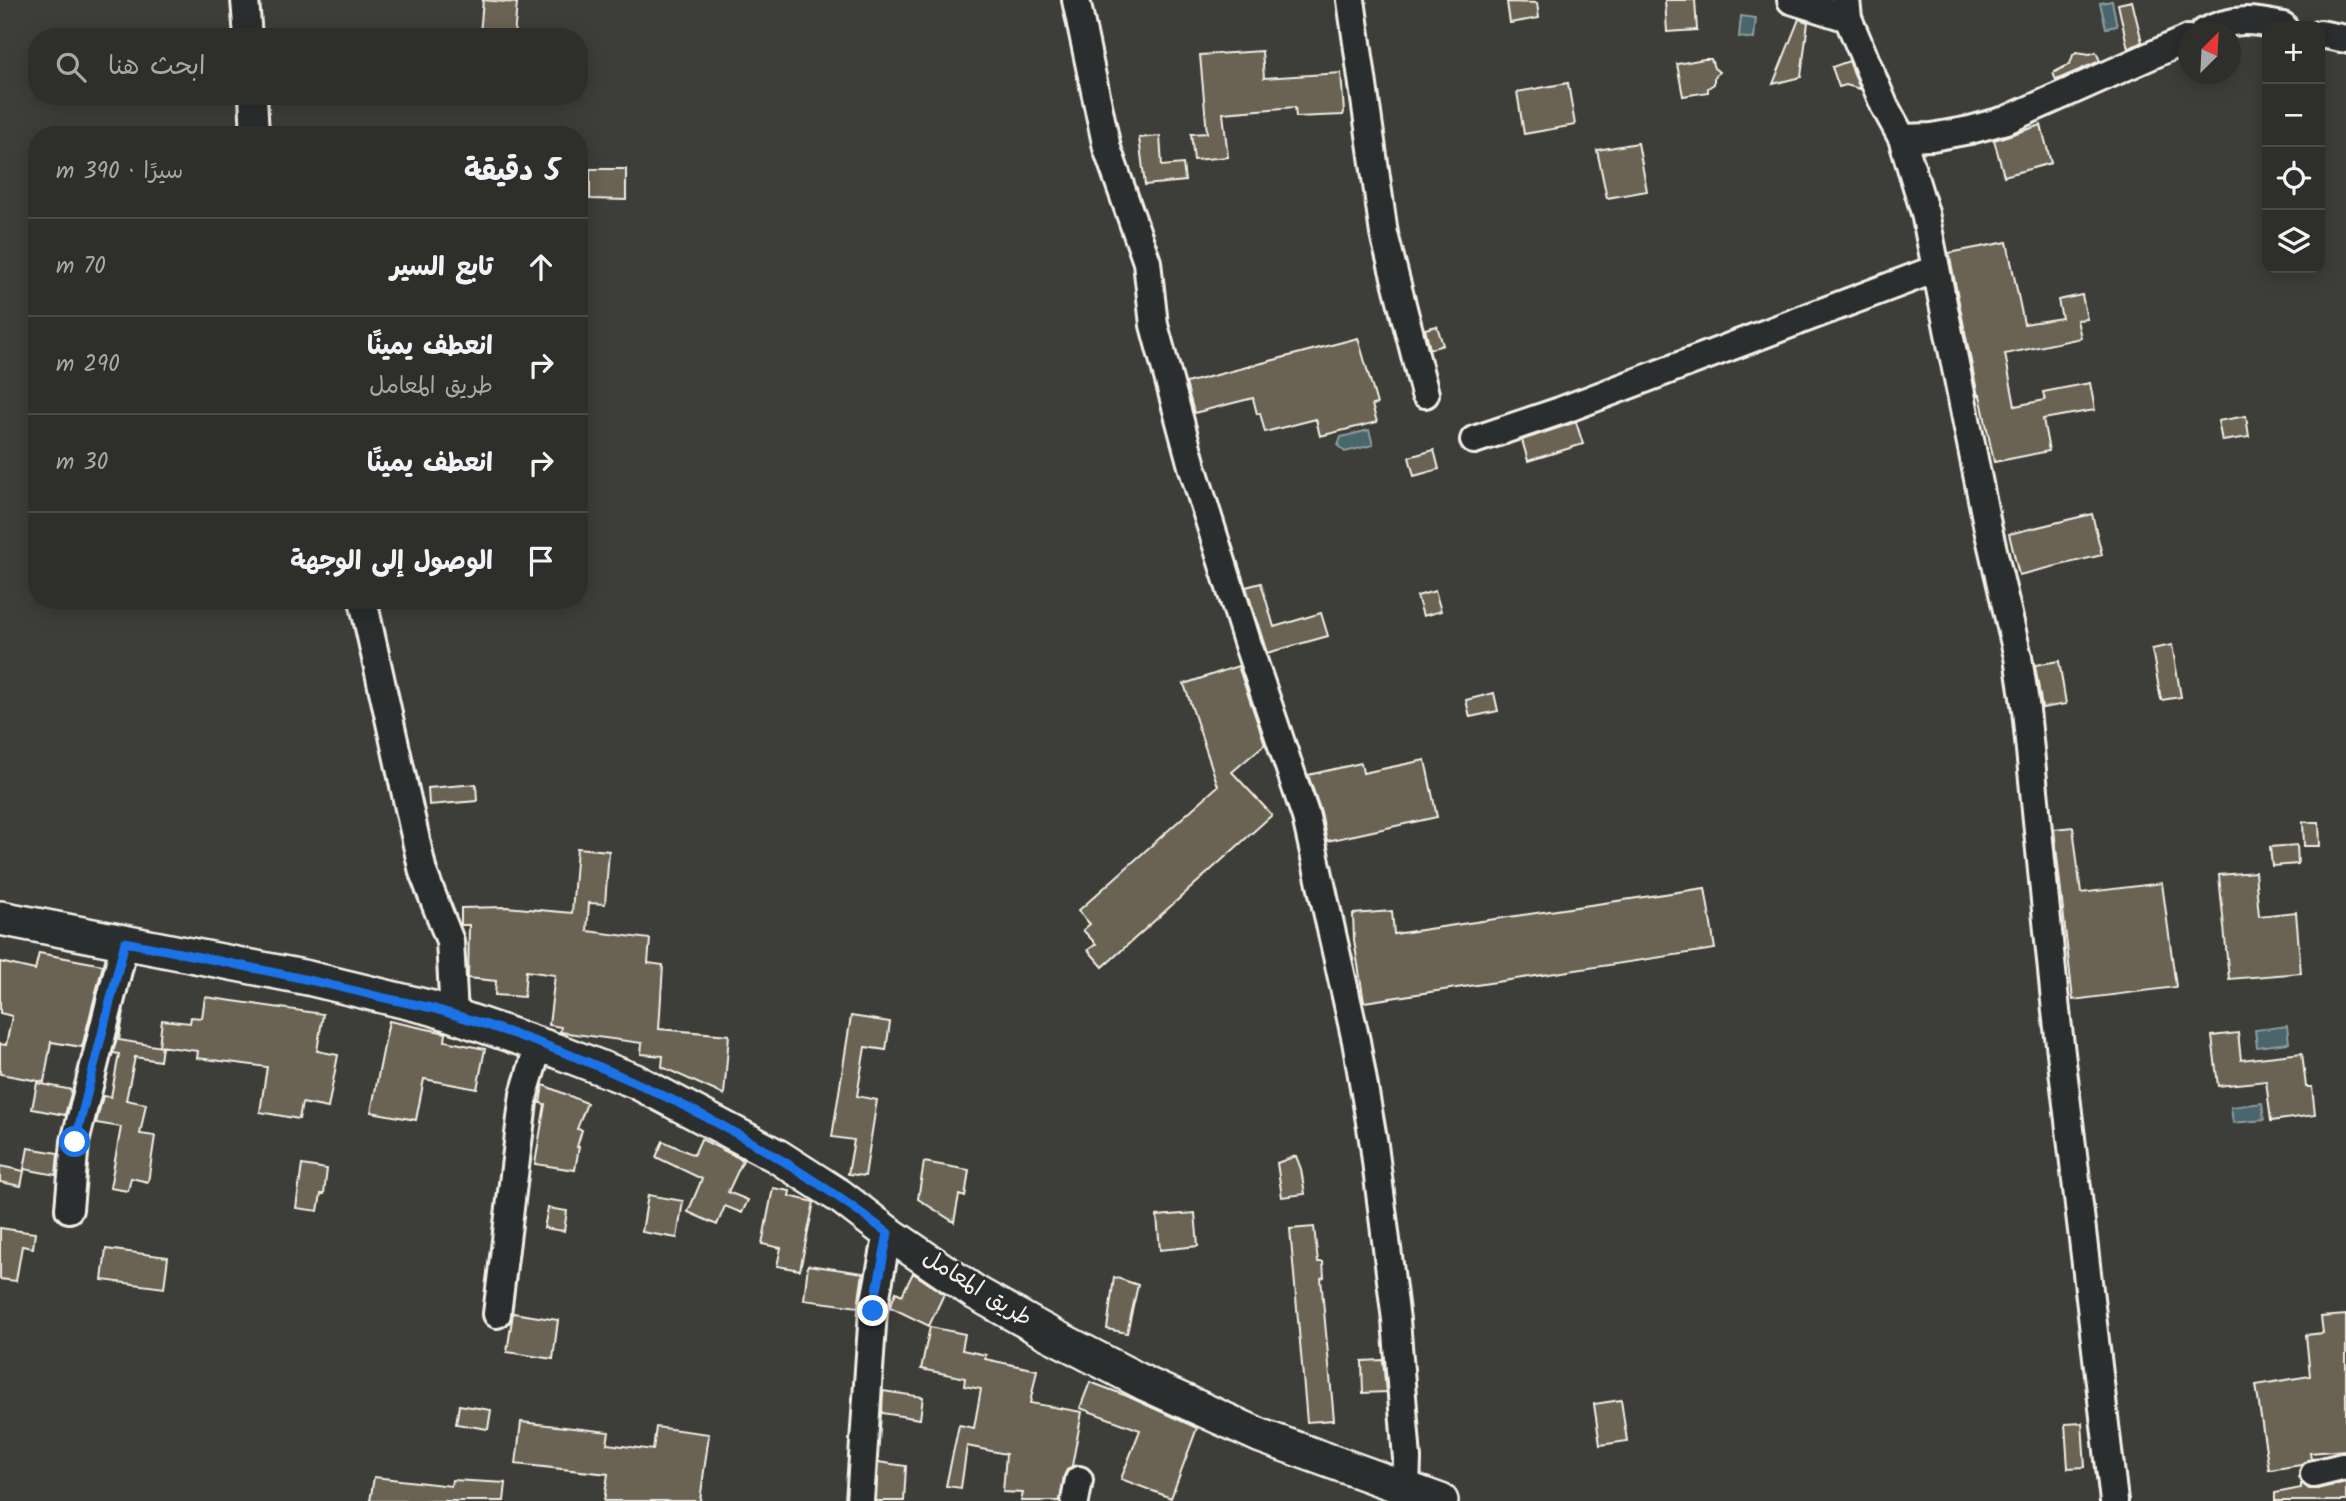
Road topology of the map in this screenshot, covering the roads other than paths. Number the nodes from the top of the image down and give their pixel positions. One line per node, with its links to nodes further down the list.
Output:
1 (245, 0): 8 (street)
2 (1076, 0): 28 (street)
3 (1351, 0): 16 (street)
4 (1791, 0): 5 (street)
5 (1847, 9): 14 (street)
6 (2232, 21): 7 (street)
7 (2262, 22)
8 (247, 28)
9 (2325, 35): 10 (street)
10 (2346, 39)
11 (2178, 44): 14 (street)
12 (253, 105): 13 (street)
13 (255, 126)
14 (1902, 138): 15 (street)
15 (1936, 269): 17 (street); 31 (street)
16 (1425, 394)
17 (1474, 440)
18 (365, 609): 21 (street)
19 (0, 918): 20 (main road, طريق المعامل)
20 (125, 942): 21 (main road, طريق المعامل); 23 (street)
21 (454, 1015): 22 (main road, طريق المعامل)
22 (539, 1044): 24 (main road, طريق المعامل); 25 (street)
23 (69, 1209)
24 (888, 1233): 28 (main road, طريق المعامل); 29 (street)
25 (497, 1314)
26 (2346, 1466): 27 (street)
27 (2314, 1474)
28 (1406, 1488): 30 (main road, طريق المعامل)
29 (860, 1501)
30 (1441, 1501)
31 (2114, 1501)

